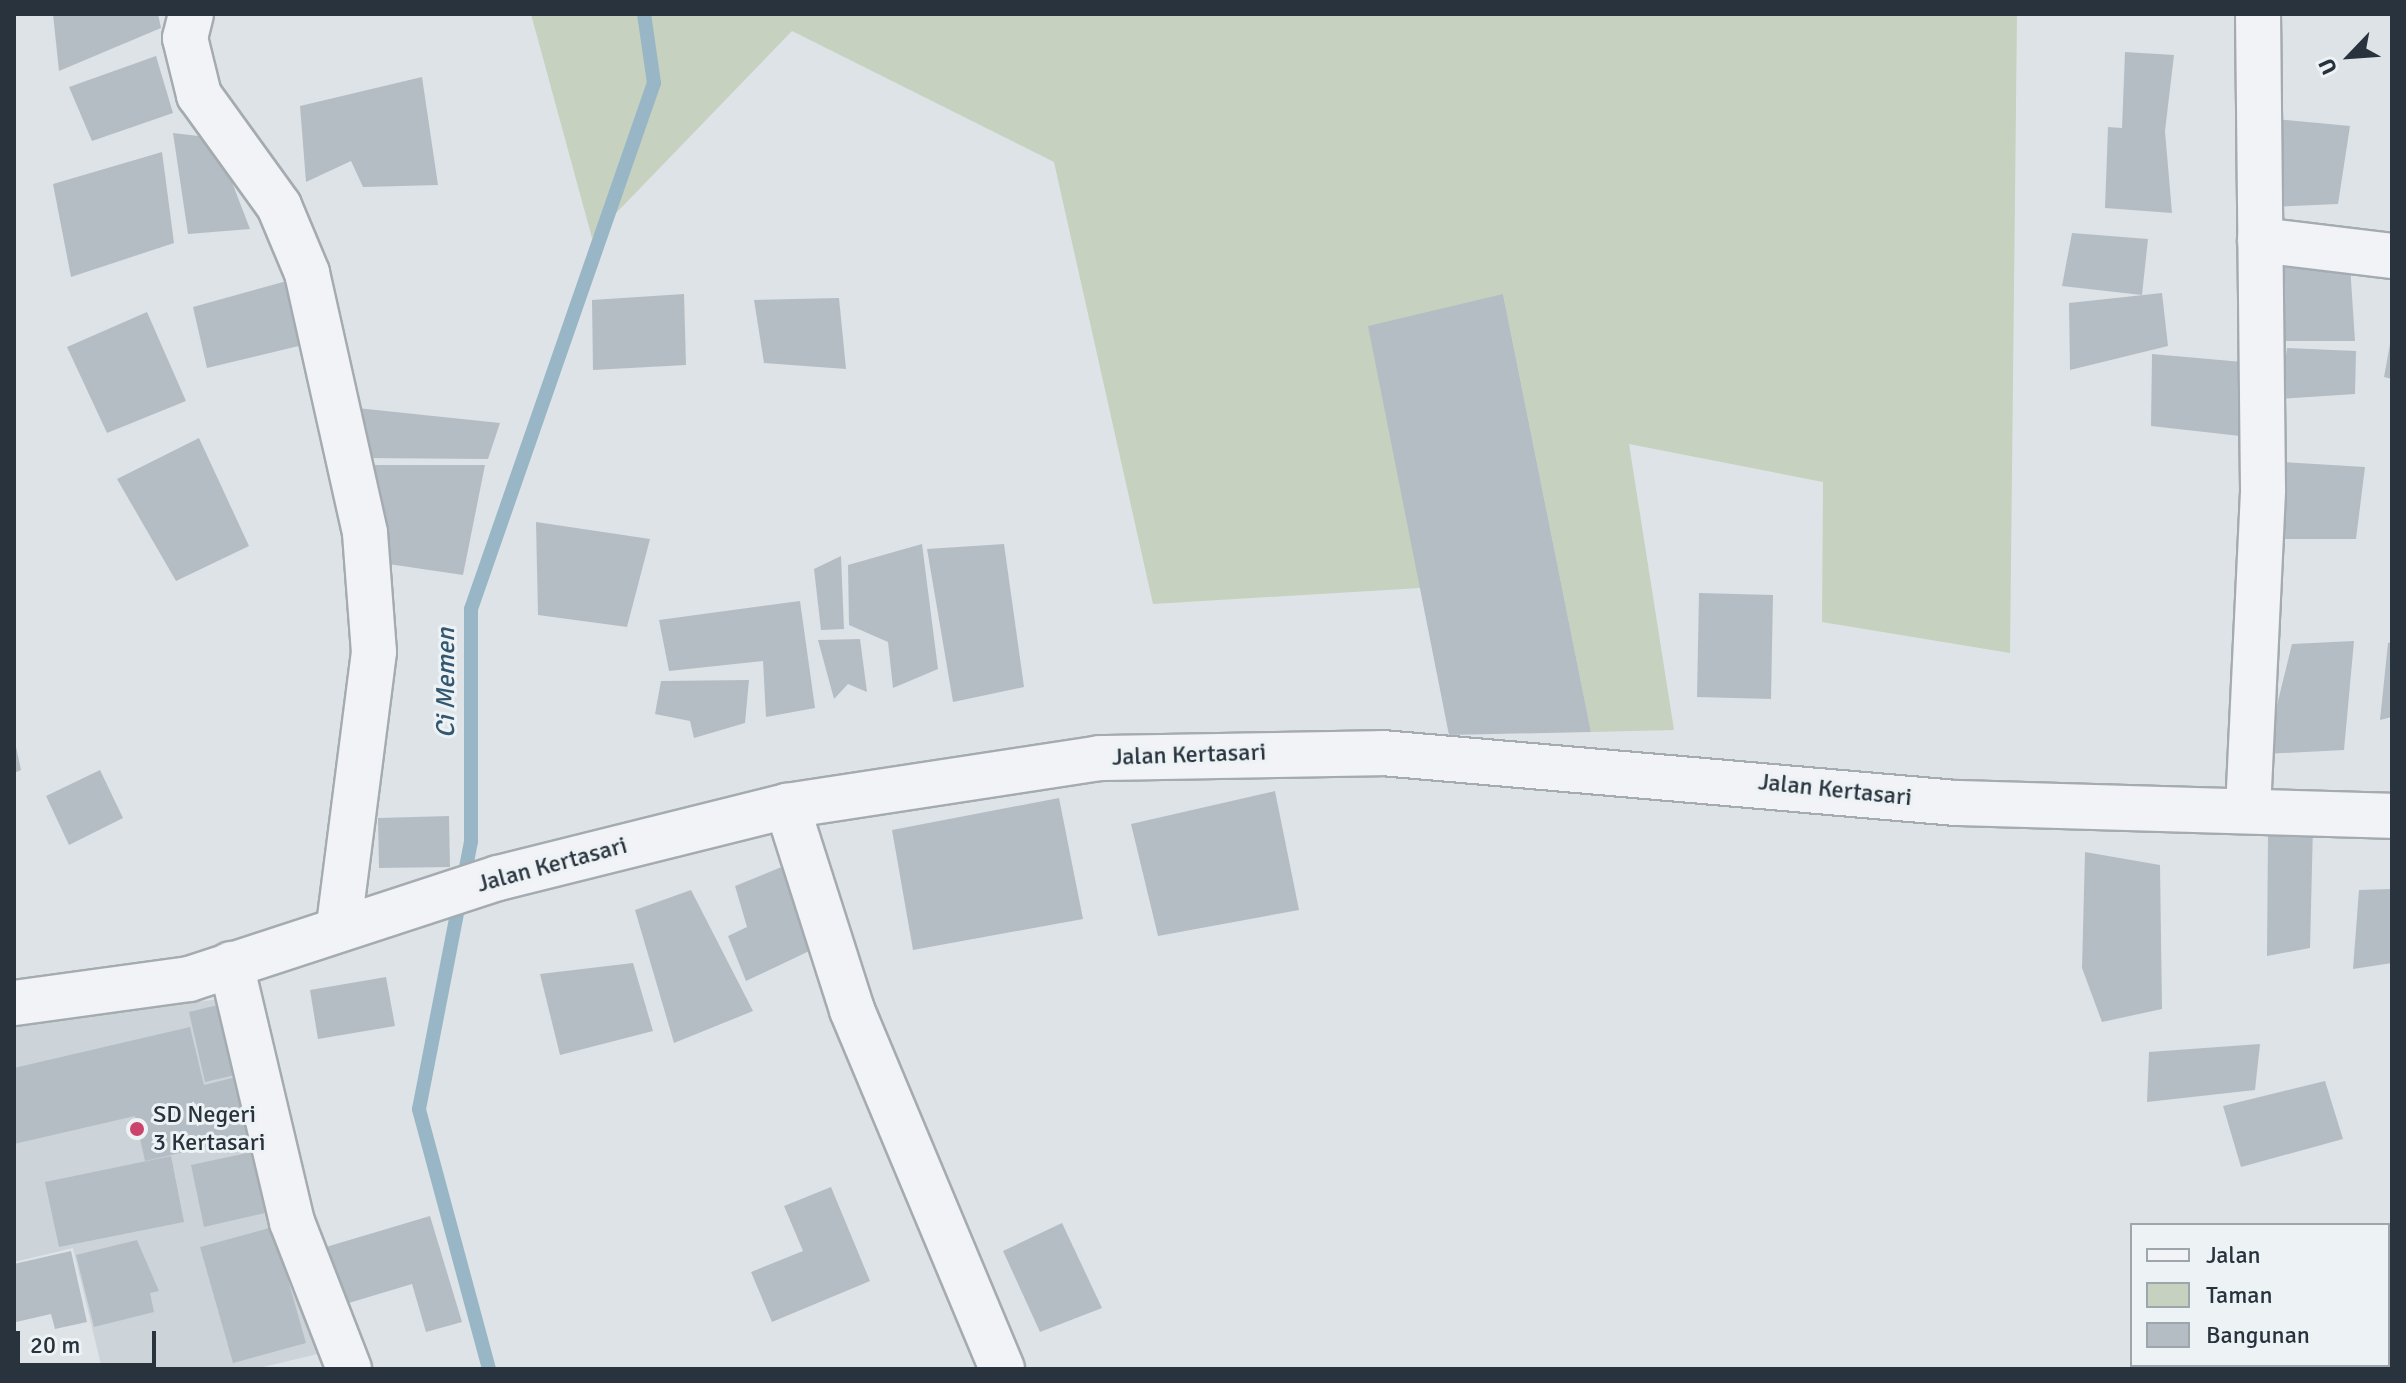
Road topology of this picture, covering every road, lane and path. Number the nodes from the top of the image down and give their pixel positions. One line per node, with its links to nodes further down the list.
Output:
1 (191, 14): 8 (street)
2 (2258, 14): 3 (street)
3 (2260, 240): 4 (street); 6 (street)
4 (2392, 256)
5 (787, 806): 6 (street, Jalan Kertasari); 8 (street, Jalan Kertasari); 12 (street)
6 (2248, 810): 7 (street, Jalan Kertasari)
7 (2392, 816)
8 (339, 927): 9 (street, Jalan Kertasari)
9 (231, 964): 10 (street, Jalan Kertasari); 11 (street)
10 (14, 1003)
11 (349, 1369)
12 (1002, 1369)

